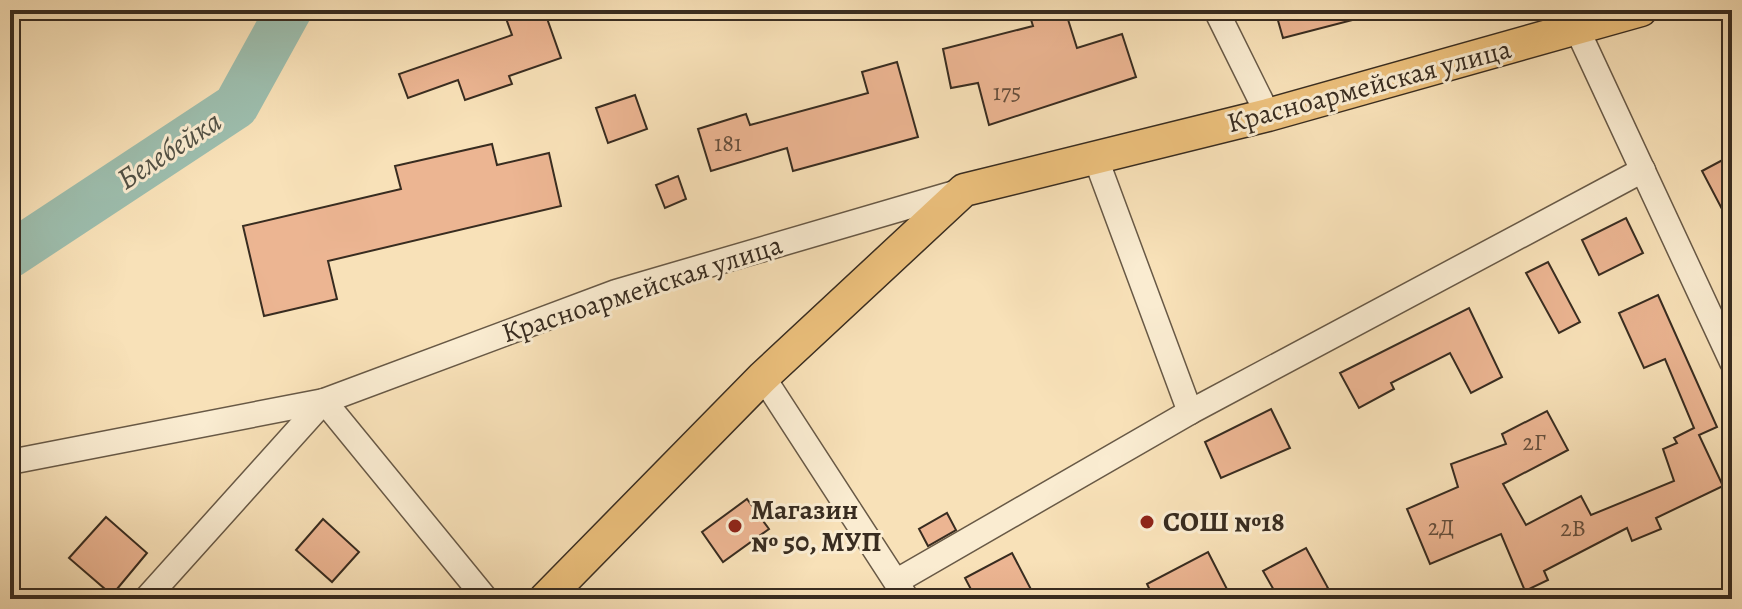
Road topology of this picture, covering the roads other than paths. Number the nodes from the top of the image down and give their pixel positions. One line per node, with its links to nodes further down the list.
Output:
1 (1216, 10): 4 (street)
2 (1641, 10): 3 (main road, Красноармейская улица)
3 (1577, 29): 4 (main road, Красноармейская улица); 6 (street)
4 (1268, 115): 5 (main road, Красноармейская улица)
5 (1096, 159): 7 (main road, Красноармейская улица); 11 (street)
6 (1643, 170): 8 (street); 11 (street)
7 (964, 190): 9 (main road, Красноармейская улица); 10 (street, Красноармейская улица)
8 (1732, 362)
9 (763, 377): 13 (street); 16 (main road, Красноармейская улица)
10 (324, 401): 12 (street, Красноармейская улица); 14 (street); 15 (street)
11 (1190, 412): 13 (street)
12 (10, 462)
13 (902, 590)
14 (146, 599)
15 (486, 599)
16 (545, 599)

